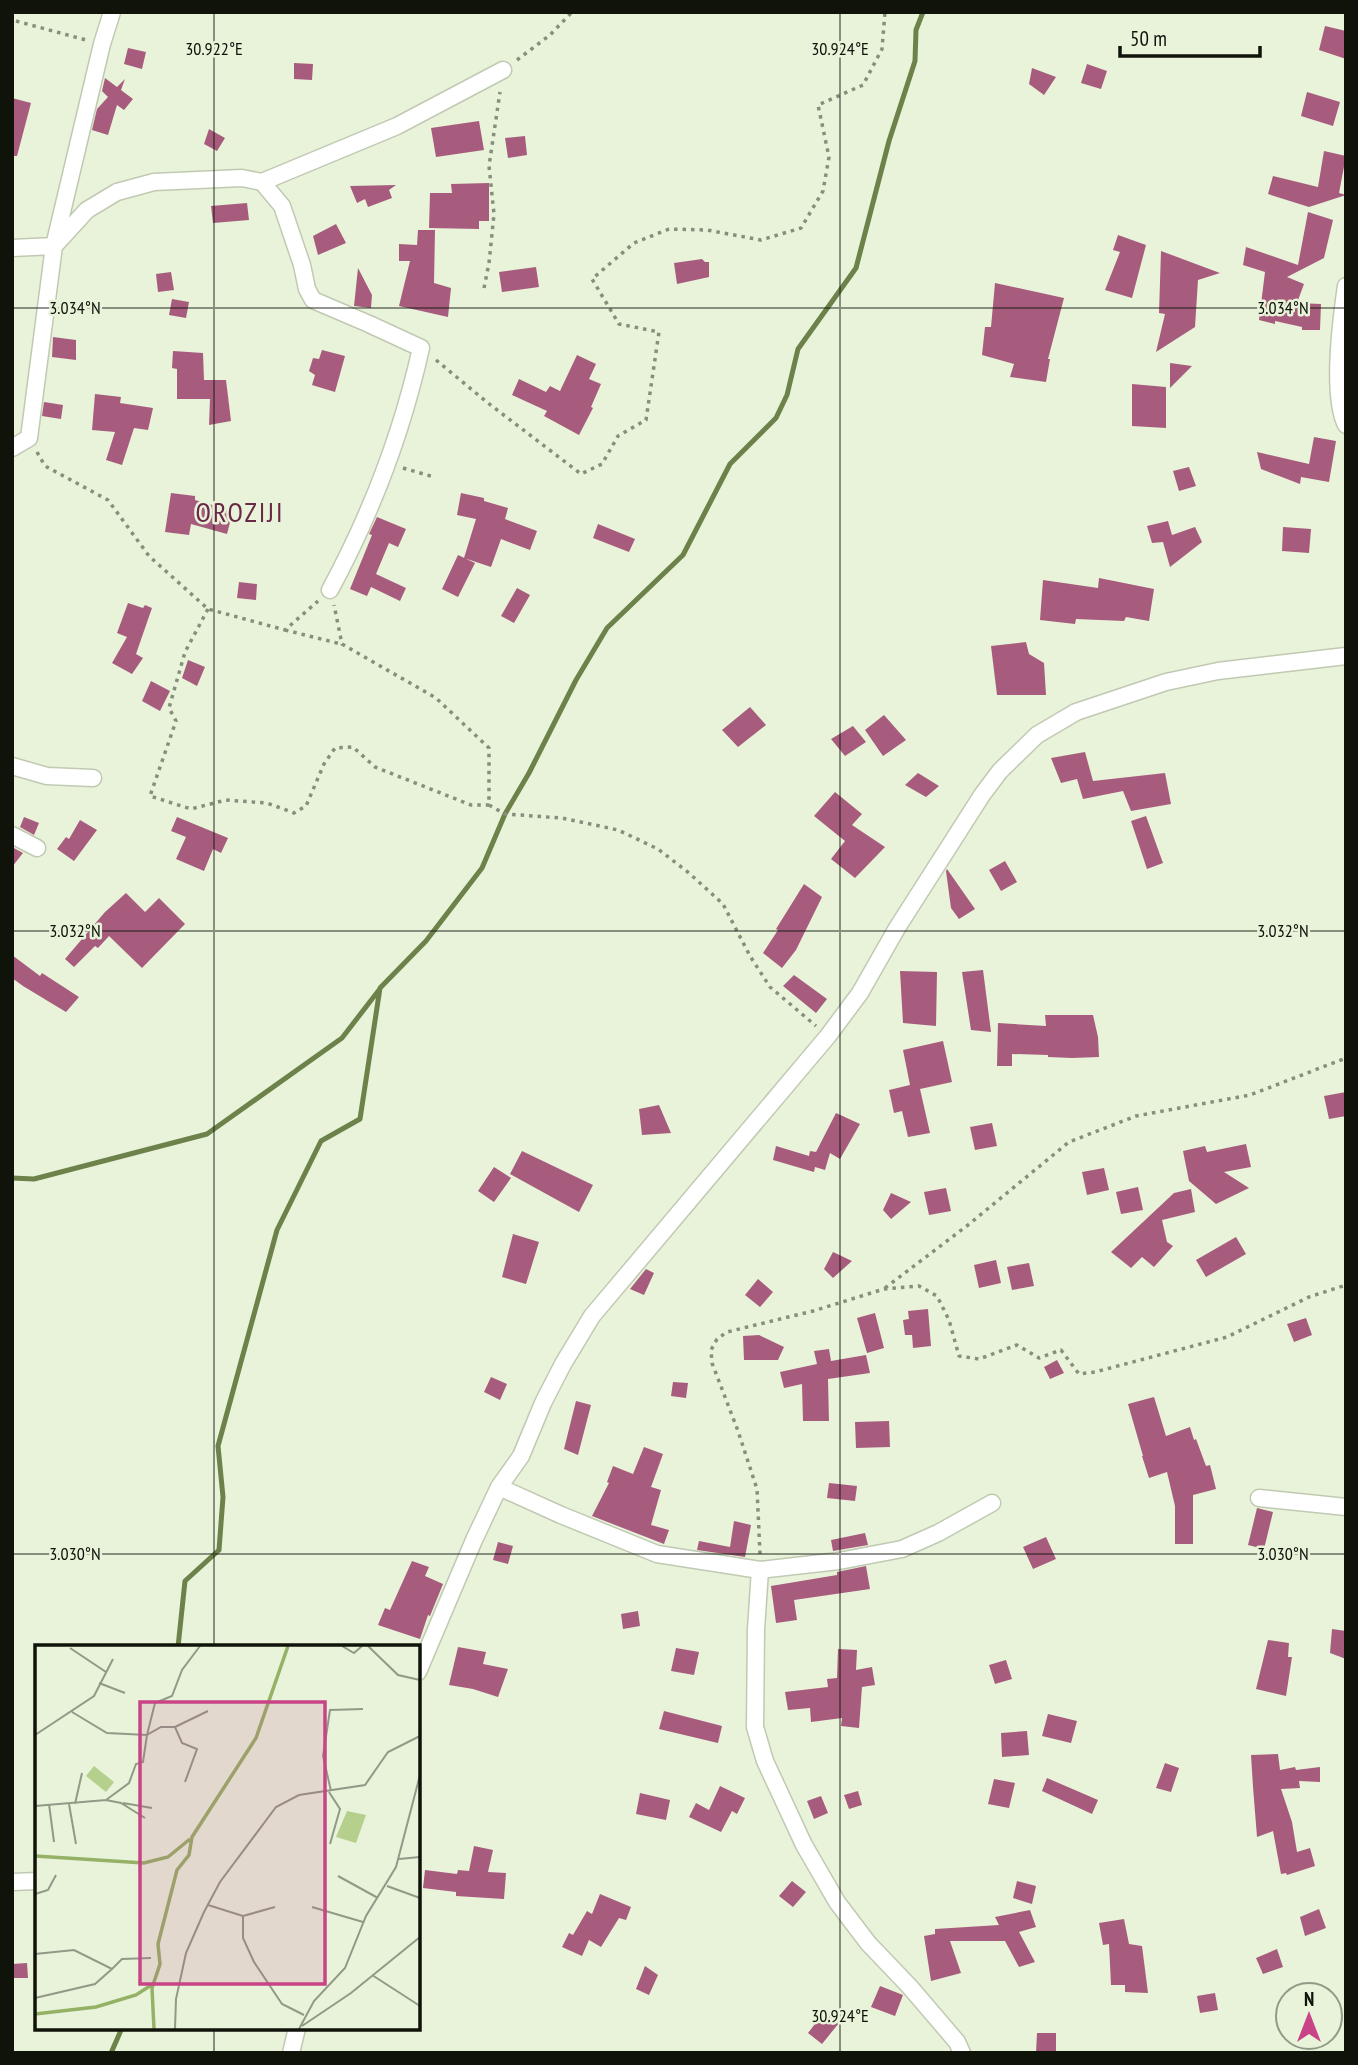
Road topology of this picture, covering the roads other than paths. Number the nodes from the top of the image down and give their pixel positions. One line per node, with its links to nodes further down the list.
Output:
1 (112, 12): 4 (street)
2 (503, 70): 3 (street)
3 (262, 182): 4 (street); 9 (street)
4 (54, 246): 5 (street); 8 (street)
5 (12, 248)
6 (1346, 286): 7 (street)
7 (1346, 425)
8 (12, 448)
9 (330, 590)
10 (1346, 656): 15 (street)
11 (12, 766): 12 (street)
12 (93, 778)
13 (12, 835): 14 (street)
14 (37, 848)
15 (499, 1487): 19 (street); 20 (street)
16 (1259, 1498): 18 (street)
17 (992, 1503): 19 (street)
18 (1346, 1507)
19 (760, 1570): 25 (street)
20 (420, 1667)
21 (35, 1881): 22 (street)
22 (12, 1882)
23 (297, 2030): 24 (street)
24 (291, 2053)
25 (962, 2053)

